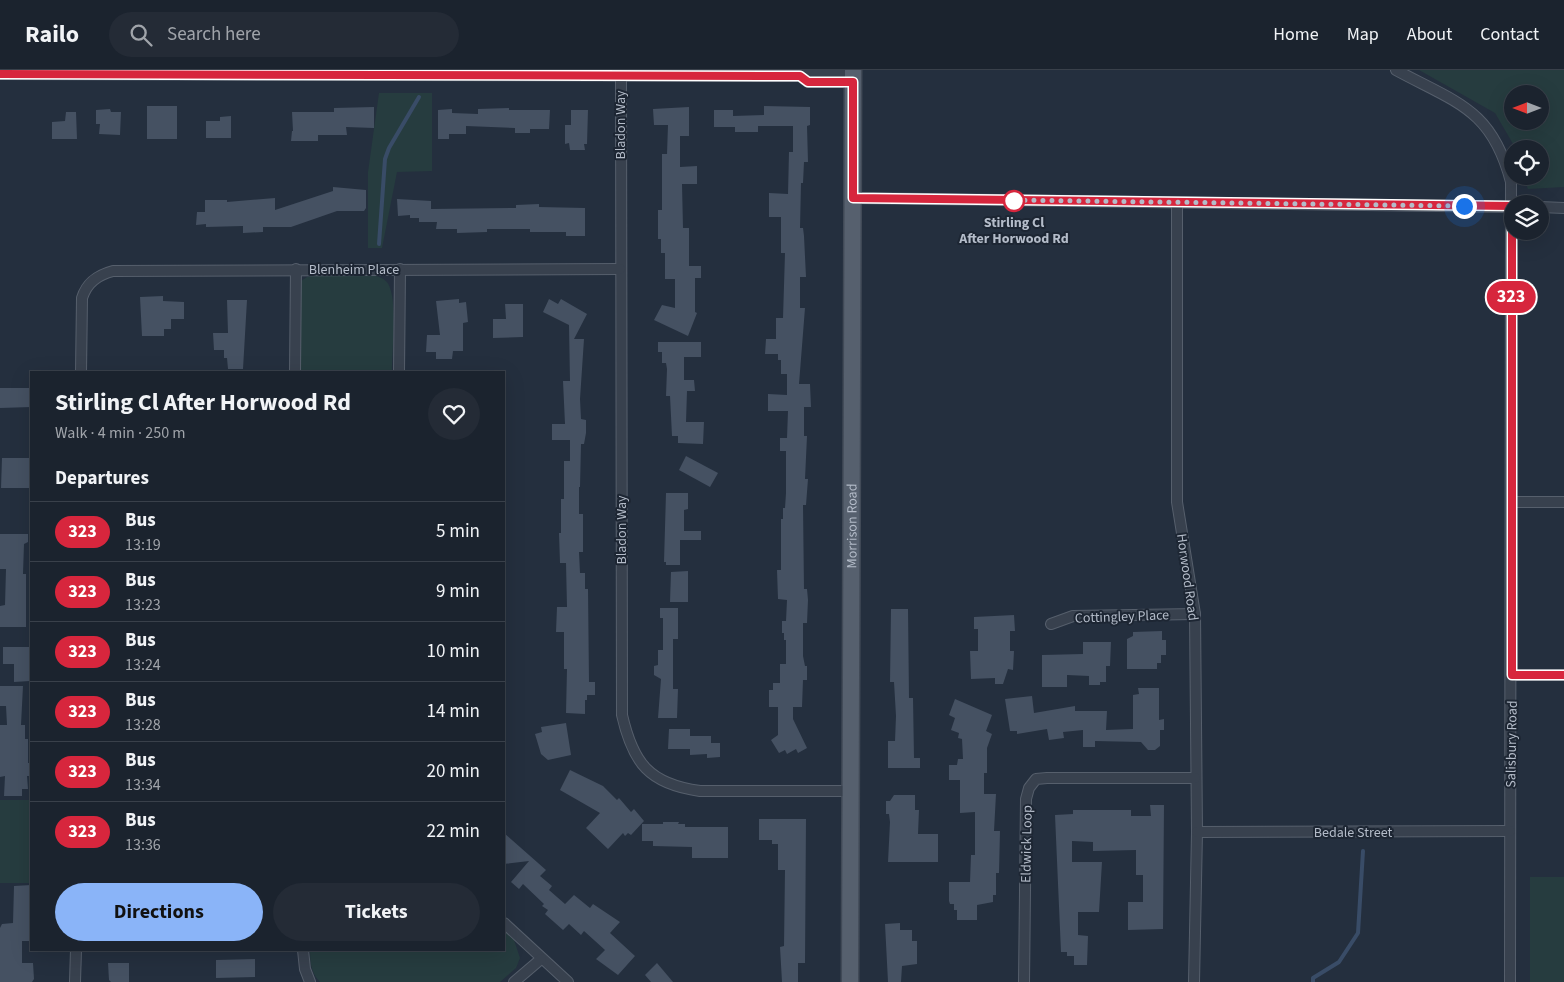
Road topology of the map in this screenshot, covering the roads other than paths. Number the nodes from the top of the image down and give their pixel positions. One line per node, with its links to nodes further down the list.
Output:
1 (1396, 70): 5 (street, Salisbury Road)
2 (0, 74): 4 (street)
3 (853, 75): 4 (street); 6 (main road, Morrison Road)
4 (620, 76): 13 (street, Bladon Way)
5 (1512, 195)
6 (853, 198): 7 (street); 25 (main road, Morrison Road)
7 (1178, 203): 8 (street); 20 (street, Horwood Road)
8 (1504, 206)
9 (1549, 207): 10 (street)
10 (1564, 208)
11 (1512, 240): 18 (street, Salisbury Road)
12 (400, 269): 13 (street, Blenheim Place); 14 (street, Blenheim Place); 17 (street)
13 (620, 269): 25 (street, Bladon Way)
14 (296, 270): 15 (street, Blenheim Place); 16 (street)
15 (80, 371)
16 (295, 371)
17 (399, 371)
18 (1511, 502): 19 (street); 22 (street, Salisbury Road)
19 (1564, 502)
20 (1195, 614): 21 (street, Cottingley Place); 24 (street, Horwood Road)
21 (1051, 624)
22 (1512, 675): 23 (street); 26 (street, Salisbury Road)
23 (1564, 675)
24 (1196, 778): 27 (street, Horwood Road); 37 (street, Eldwick Loop)
25 (850, 791): 36 (main road, Morrison Road)
26 (1510, 831): 27 (street, Bedale Street); 39 (street, Salisbury Road)
27 (1197, 832): 38 (street, Horwood Road)
28 (505, 924): 31 (street)
29 (76, 951): 32 (street)
30 (303, 951): 33 (street)
31 (541, 959): 34 (street); 35 (street)
32 (76, 982)
33 (310, 982)
34 (514, 982)
35 (568, 982)
36 (850, 982)
37 (1024, 982)
38 (1194, 982)
39 (1510, 982)

